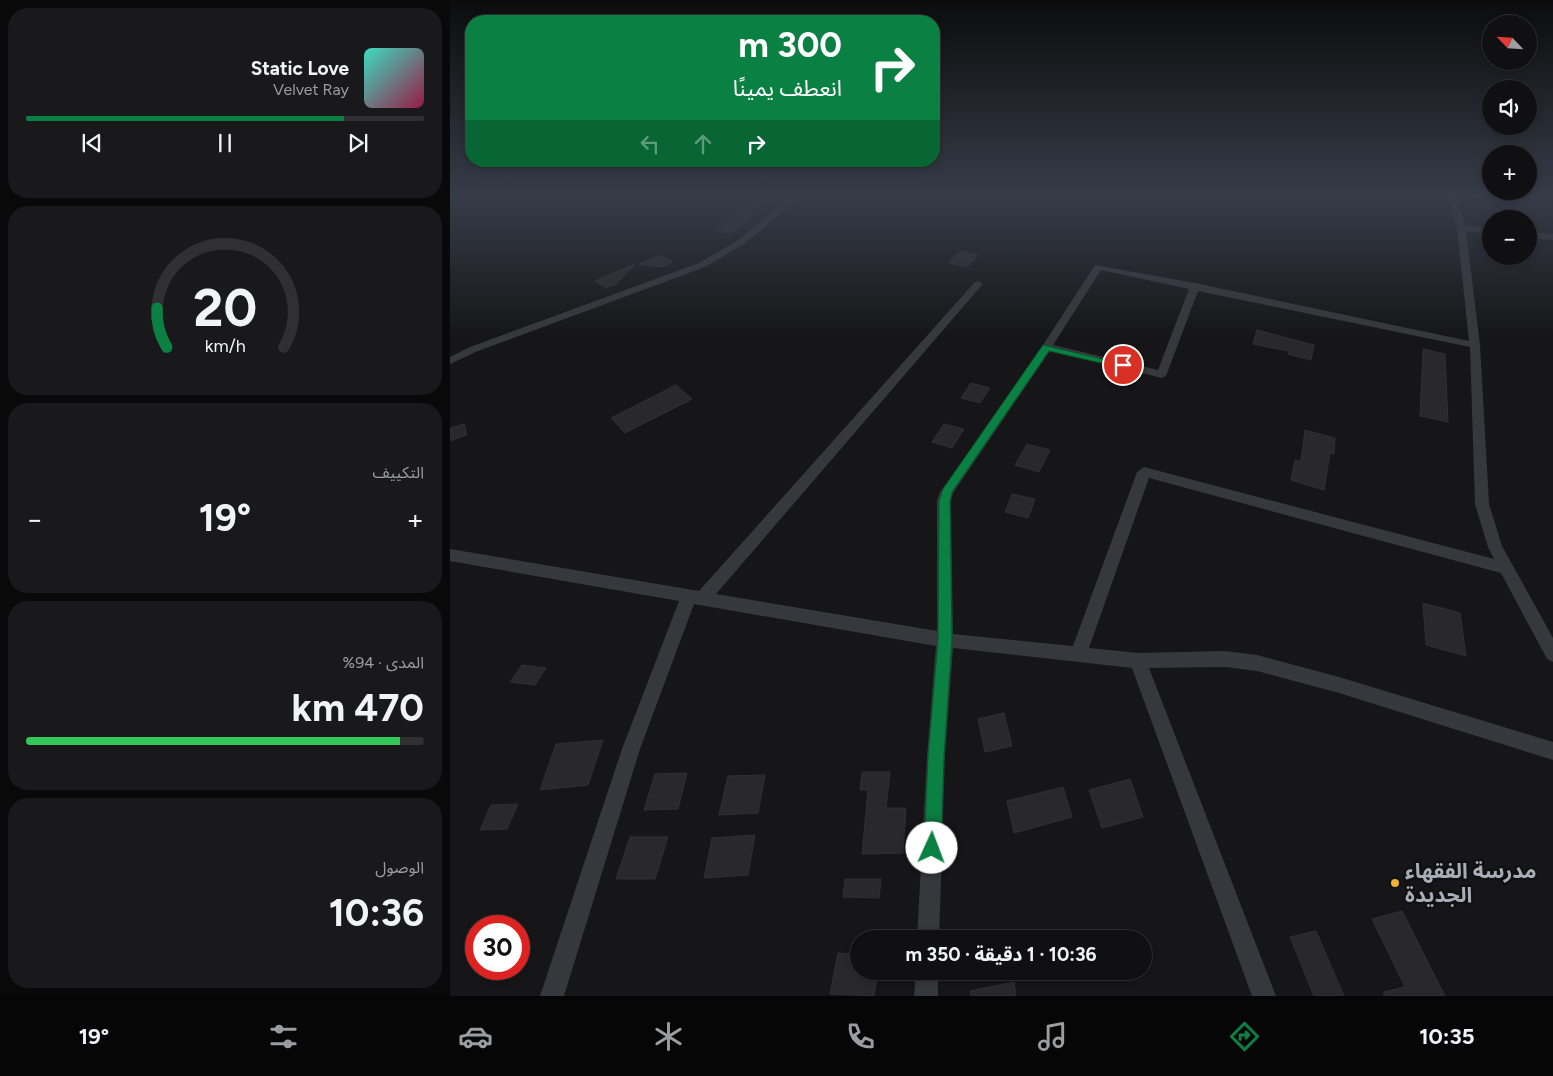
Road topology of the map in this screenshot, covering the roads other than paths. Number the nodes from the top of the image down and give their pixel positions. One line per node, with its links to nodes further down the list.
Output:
1 (738, 243): 7 (street)
2 (1463, 243): 5 (street)
3 (978, 284): 10 (street)
4 (1195, 286): 5 (street); 6 (street); 6 (street)
5 (1475, 345): 9 (street)
6 (1046, 347): 11 (street)
7 (450, 361)
8 (450, 555): 10 (street)
9 (1506, 568): 12 (street); 13 (street)
10 (696, 597): 11 (street); 18 (street)
11 (945, 640): 12 (street); 16 (street)
12 (1078, 654): 14 (street)
13 (1553, 654)
14 (1138, 661): 15 (street); 20 (street)
15 (1553, 751)
16 (928, 930)
17 (927, 980): 19 (street)
18 (552, 996)
19 (926, 996)
20 (1264, 996)

